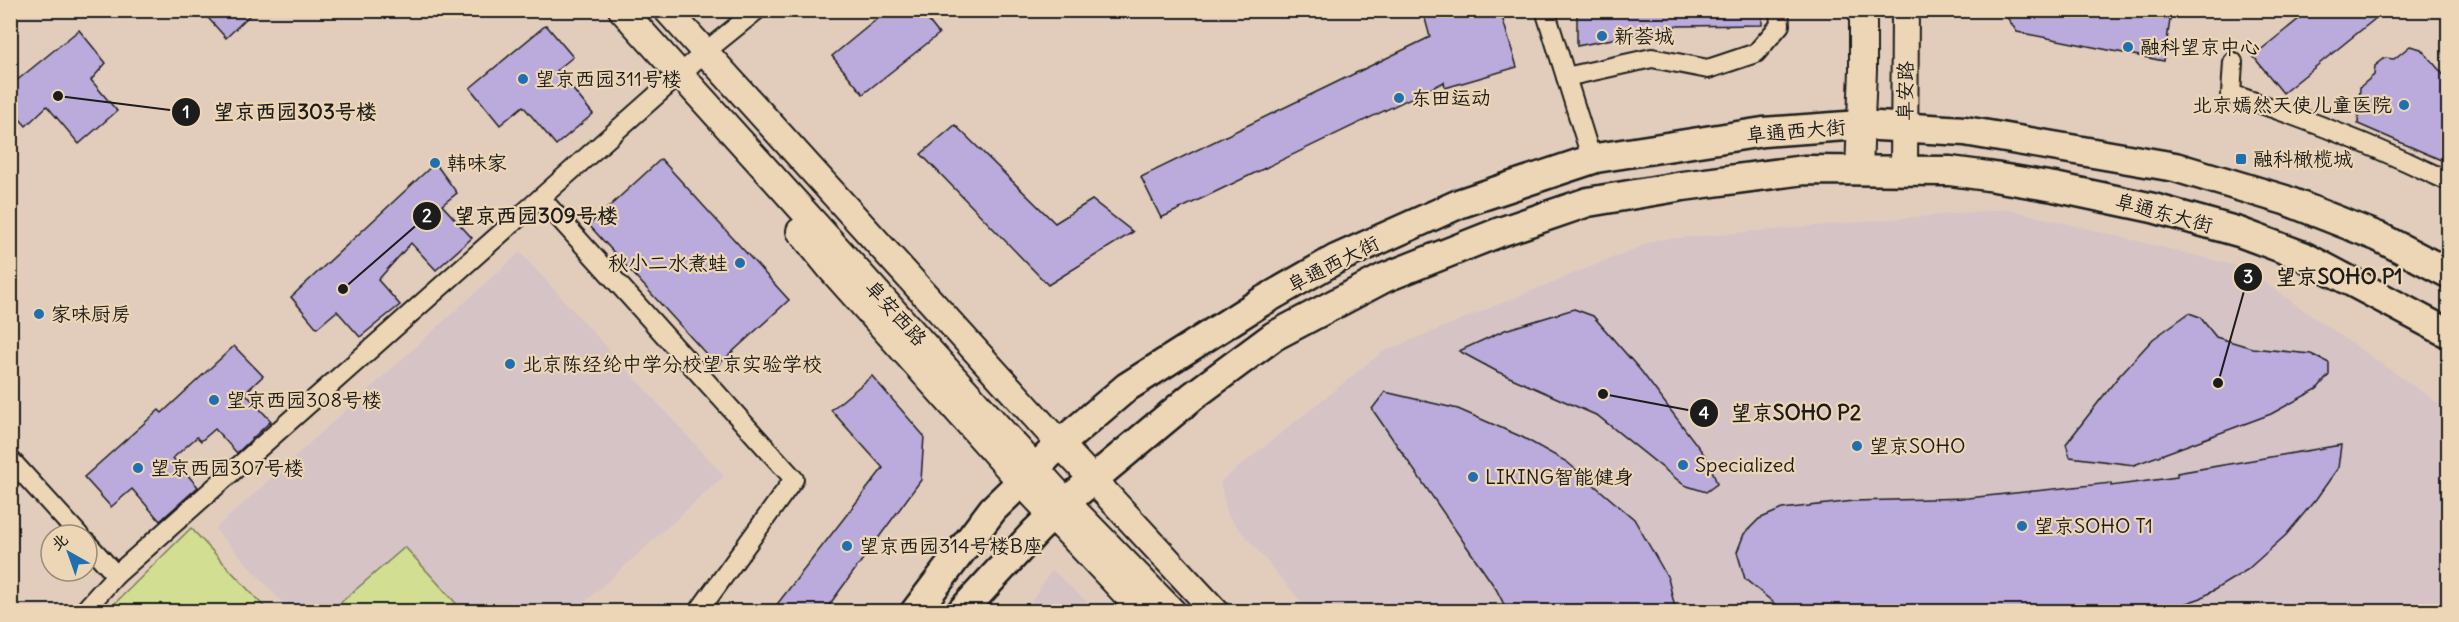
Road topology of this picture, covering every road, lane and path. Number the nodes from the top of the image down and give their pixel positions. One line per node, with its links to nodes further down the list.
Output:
1 (622, 10): 12 (main road, 阜安西路)
2 (667, 10): 9 (main road, 阜安西路)
3 (757, 10): 9 (street)
4 (1545, 10): 11 (street)
5 (1779, 10): 11 (street)
6 (1905, 10): 8 (main road, 阜安路)
7 (1863, 21): 8 (main road); 13 (main road)
8 (1905, 38): 14 (main road, 阜安路)
9 (705, 52): 12 (street); 22 (main road, 阜安西路)
10 (2234, 62): 18 (street)
11 (1566, 77): 15 (street)
12 (675, 80): 19 (street); 24 (main road, 阜安西路)
13 (1860, 125): 14 (main road); 15 (main road, 阜通西大街); 16 (main road)
14 (1904, 126): 17 (main road, 阜安路); 20 (main road)
15 (1592, 160): 22 (main road, 阜通西大街)
16 (1859, 170): 17 (main road, 阜通东大街); 25 (main road, 阜通西大街)
17 (1904, 171): 21 (main road, 阜通东大街)
18 (2448, 181)
19 (541, 198): 29 (street); 31 (street)
20 (2448, 273)
21 (2448, 333)
22 (1060, 444): 24 (main road, 阜通西大街); 25 (main road, 阜安西路)
23 (10, 459): 27 (street)
24 (1028, 475): 26 (main road, 阜安西路); 32 (main road, 阜通西大街)
25 (1093, 479): 26 (main road, 阜通西大街); 36 (main road, 阜安西路)
26 (1059, 509): 33 (main road, 阜通西大街); 34 (main road); 35 (main road, 阜安西路)
27 (69, 523)
28 (99, 556): 29 (street)
29 (116, 575): 30 (street)
30 (83, 612)
31 (698, 612)
32 (915, 612)
33 (962, 612)
34 (1143, 612)
35 (1173, 612)
36 (1216, 612)

